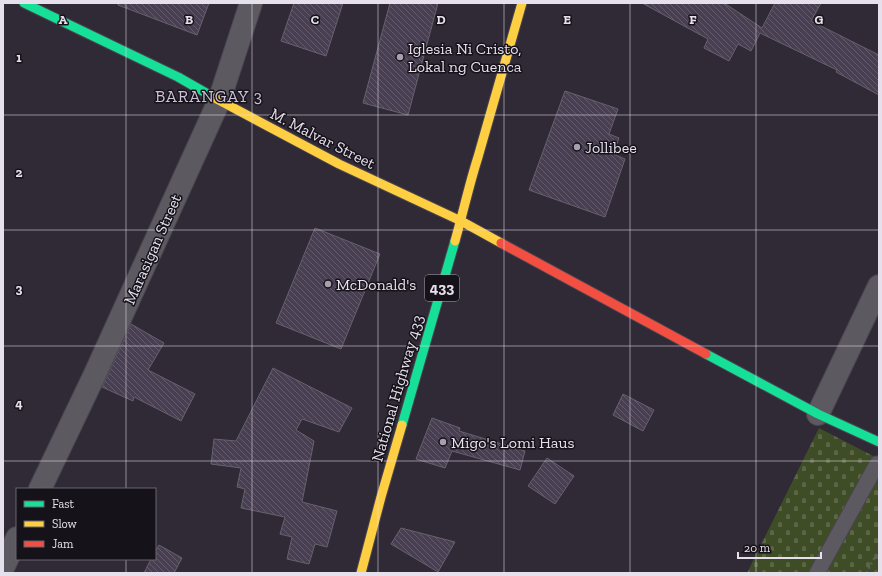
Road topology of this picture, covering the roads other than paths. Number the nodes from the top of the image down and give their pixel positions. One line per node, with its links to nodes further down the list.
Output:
1 (24, 3): 4 (street, M. Malvar Street)
2 (251, 3): 4 (street, Marasigan Street)
3 (522, 3): 5 (street, National Highway 433 / 433)
4 (219, 101): 5 (street, M. Malvar Street); 10 (street, Marasigan Street)
5 (461, 220): 7 (street, M. Malvar Street); 13 (street, National Highway 433 / 433)
6 (879, 286): 7 (street)
7 (818, 414): 8 (street, M. Malvar Street)
8 (879, 442)
9 (876, 464): 14 (lane)
10 (40, 488)
11 (16, 540): 12 (street)
12 (3, 568)
13 (361, 573)
14 (817, 573)

